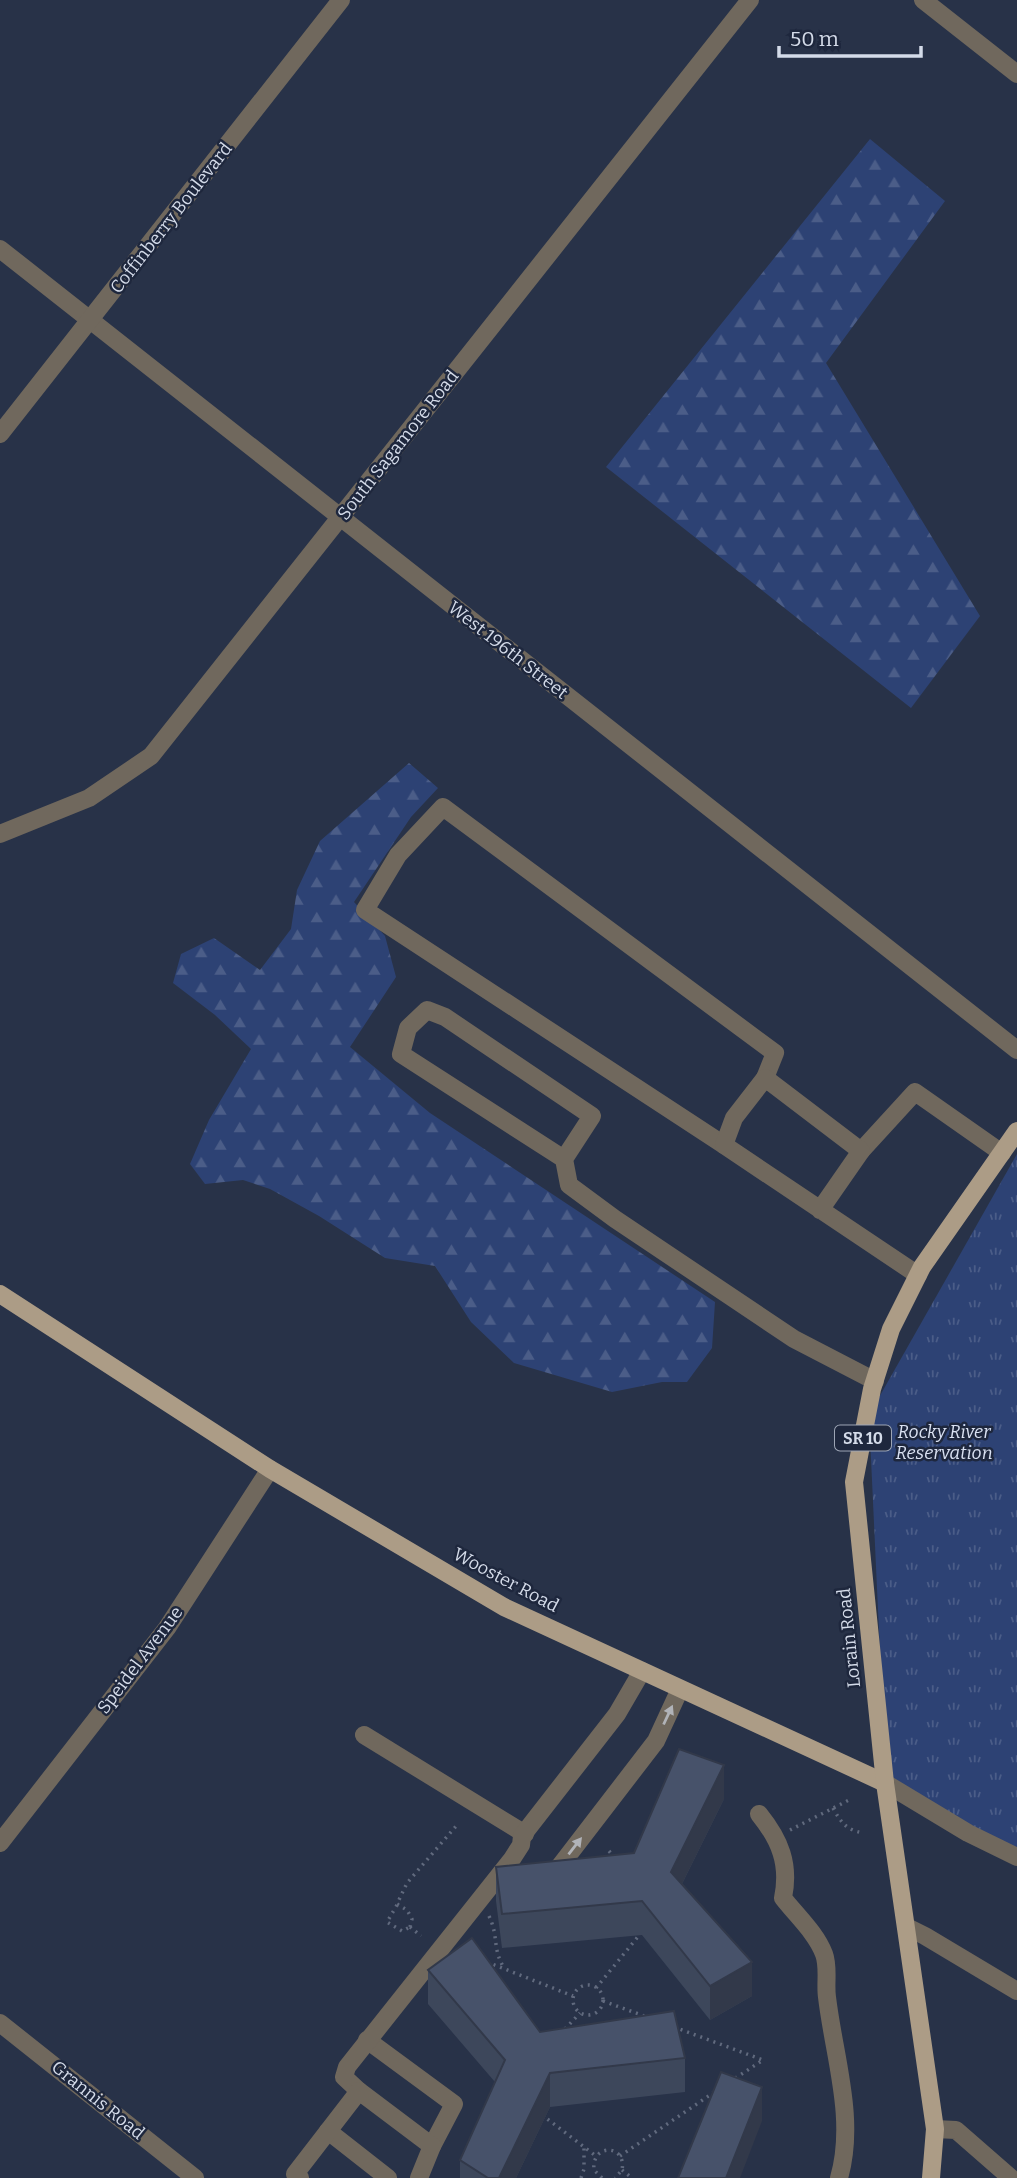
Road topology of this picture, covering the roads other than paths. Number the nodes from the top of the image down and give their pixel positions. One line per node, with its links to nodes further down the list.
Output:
1 (341, 0): 6 (street, Coffinberry Boulevard)
2 (750, 0): 8 (street, South Sagamore Road)
3 (923, 0): 4 (street)
4 (1017, 74)
5 (0, 249): 6 (street, West 196th Street)
6 (91, 321): 7 (street, Coffinberry Boulevard); 8 (street, West 196th Street)
7 (0, 434)
8 (340, 519): 9 (street, South Sagamore Road); 10 (street, West 196th Street)
9 (0, 834)
10 (1017, 1050)
11 (765, 1078): 13 (street); 13 (street); 14 (street)
12 (1017, 1131): 15 (main road, Lorain Road / SR 10)
13 (724, 1145): 17 (street)
14 (861, 1151): 15 (street); 17 (street)
15 (1002, 1153): 18 (main road, Lorain Road / SR 10)
16 (564, 1160): 16 (street); 20 (street)
17 (820, 1210): 18 (street)
18 (918, 1275): 20 (main road, Lorain Road / SR 10)
19 (0, 1294): 21 (main road, Wooster Road)
20 (875, 1381): 25 (main road, Lorain Road / SR 10)
21 (270, 1469): 22 (main road, Wooster Road); 28 (street, Speidel Avenue)
22 (642, 1671): 23 (main road, Wooster Road); 27 (street)
23 (680, 1689): 25 (main road, Wooster Road); 30 (street, one-way to 23)
24 (364, 1735): 27 (street)
25 (885, 1783): 29 (street, Wooster Road); 31 (main road, Lorain Road / SR 10)
26 (759, 1814): 43 (street)
27 (525, 1833): 30 (street)
28 (0, 1843)
29 (1017, 1857)
30 (497, 1878): 34 (street)
31 (907, 1927): 32 (street); 36 (main road, Lorain Road / SR 10)
32 (1017, 1991)
33 (0, 2023): 39 (street, Grannis Road)
34 (368, 2040): 35 (street); 38 (street)
35 (359, 2091): 37 (street); 38 (street)
36 (935, 2129): 44 (main road, Lorain Road / SR 10); 45 (street)
37 (328, 2131): 40 (street); 41 (street)
38 (432, 2146): 42 (street)
39 (195, 2178)
40 (300, 2178)
41 (388, 2178)
42 (419, 2178)
43 (839, 2178)
44 (931, 2178)
45 (1011, 2178)

